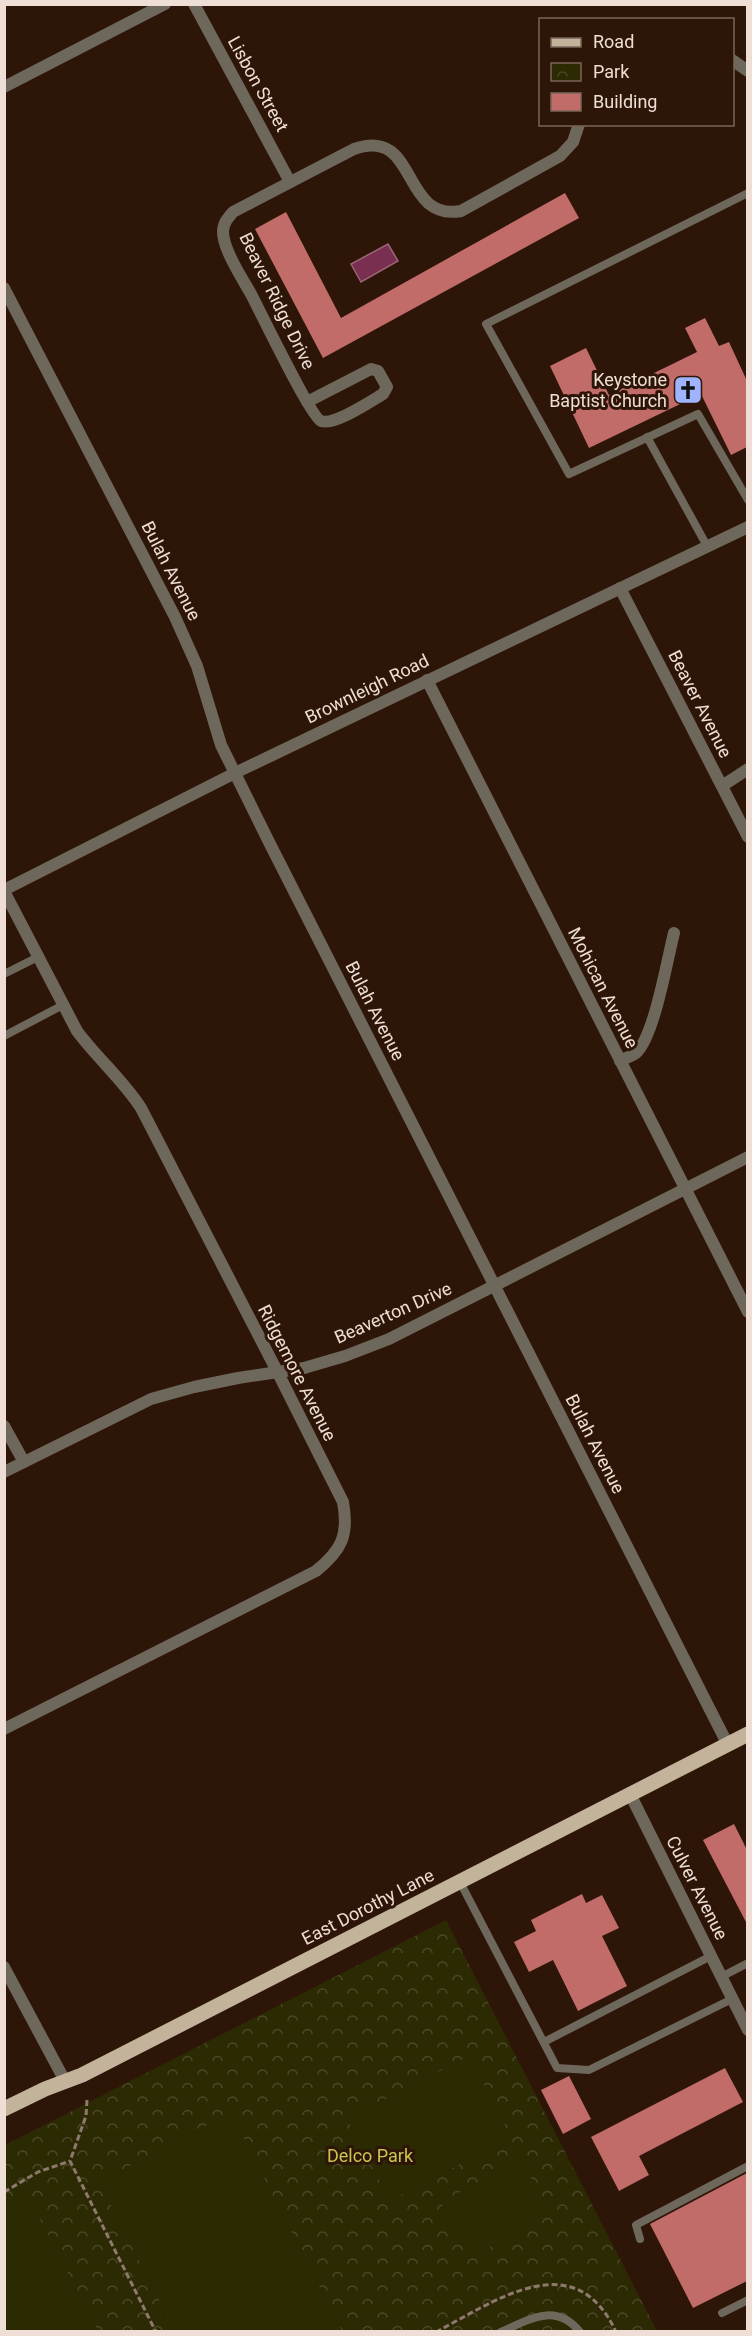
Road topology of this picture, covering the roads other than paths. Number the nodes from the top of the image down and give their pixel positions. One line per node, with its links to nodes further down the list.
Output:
1 (165, 4): 5 (street)
2 (194, 4): 7 (street, Lisbon Street)
3 (734, 61): 4 (street)
4 (747, 71)
5 (4, 87)
6 (578, 126): 7 (street, Beaver Ridge Drive)
7 (290, 182): 10 (street, Beaver Ridge Drive)
8 (747, 192): 11 (lane)
9 (4, 288): 18 (street, Bulah Avenue)
10 (307, 402): 10 (street, Beaver Ridge Drive)
11 (647, 437): 12 (lane); 14 (lane)
12 (747, 500)
13 (747, 527): 14 (street, Brownleigh Road)
14 (707, 546): 15 (street, Brownleigh Road)
15 (620, 588): 16 (street, Brownleigh Road); 19 (street, Beaver Avenue)
16 (427, 680): 18 (street, Brownleigh Road); 27 (street, Mohican Avenue)
17 (747, 769): 19 (street)
18 (235, 773): 21 (street, Brownleigh Road); 30 (street, Bulah Avenue)
19 (722, 786): 20 (street, Beaver Avenue)
20 (747, 837)
21 (4, 890): 23 (street, Ridgemore Avenue)
22 (674, 933): 27 (street)
23 (38, 957): 24 (lane); 25 (street, Ridgemore Avenue)
24 (4, 974)
25 (63, 1005): 26 (lane); 32 (street, Ridgemore Avenue)
26 (4, 1036)
27 (620, 1061): 29 (street, Mohican Avenue)
28 (747, 1157): 29 (street, Beaverton Drive)
29 (685, 1189): 30 (street, Beaverton Drive); 31 (street, Mohican Avenue)
30 (494, 1286): 32 (street, Beaverton Drive); 38 (street, Bulah Avenue)
31 (747, 1312)
32 (278, 1373): 34 (street, Beaverton Drive); 36 (street, Ridgemore Avenue)
33 (4, 1426): 34 (street)
34 (24, 1461): 35 (street, Beaverton Drive)
35 (4, 1472)
36 (4, 1729)
37 (747, 1734): 38 (main road, East Dorothy Lane)
38 (728, 1745): 39 (main road, East Dorothy Lane)
39 (630, 1794): 40 (main road, East Dorothy Lane); 41 (street, Culver Avenue)
40 (460, 1882): 48 (lane); 49 (main road, East Dorothy Lane)
41 (711, 1956): 44 (street, Culver Avenue); 48 (lane)
42 (747, 1963): 44 (lane)
43 (4, 1967): 49 (street)
44 (721, 1977): 45 (street, Culver Avenue)
45 (732, 1999): 46 (street, Culver Avenue); 48 (lane)
46 (743, 2009): 47 (street, Culver Avenue)
47 (747, 2030)
48 (544, 2042)
49 (65, 2081): 50 (main road, East Dorothy Lane)
50 (4, 2109)
51 (747, 2166): 52 (lane)
52 (640, 2239)
53 (747, 2300): 54 (lane)
54 (722, 2313)
55 (501, 2331): 56 (lane)
56 (580, 2331)

